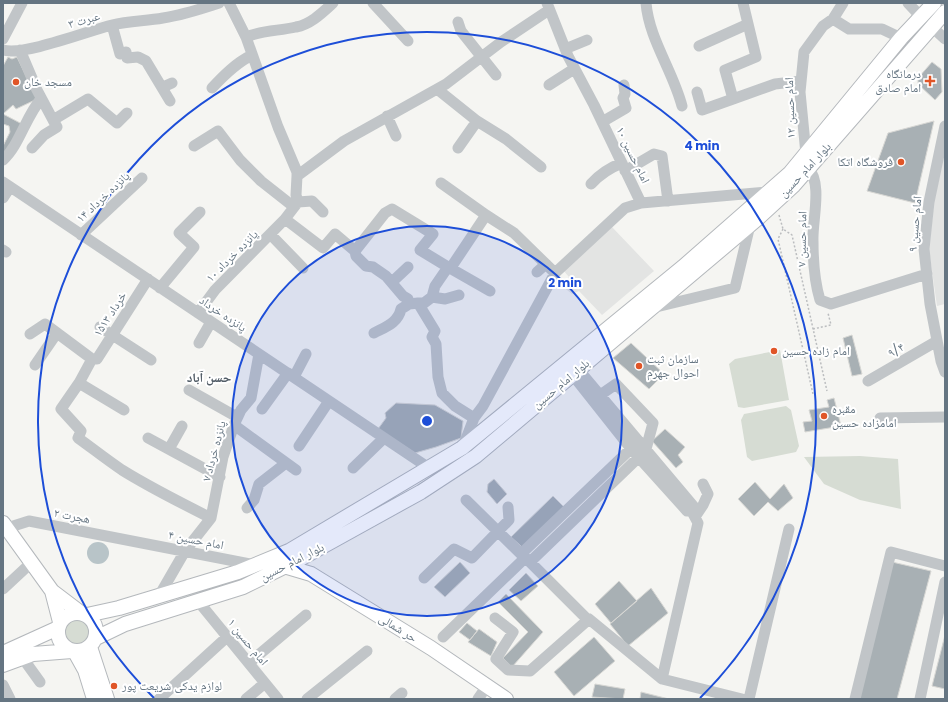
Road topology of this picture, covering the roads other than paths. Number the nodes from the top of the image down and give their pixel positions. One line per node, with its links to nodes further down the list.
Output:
1 (22, 3): 20 (street)
2 (220, 3): 17 (street, عبرت ۳)
3 (229, 3): 18 (street)
4 (333, 3): 18 (street)
5 (373, 3): 23 (street)
6 (646, 3): 41 (street)
7 (743, 3): 16 (street)
8 (843, 3): 13 (street, امام حسین ۱۲)
9 (908, 3): 15 (street)
10 (934, 3): 15 (main road, بلوار امام حسین)
11 (548, 7): 25 (street, امام حسین ۱۰); 29 (street)
12 (945, 12): 15 (main road, بلوار امام حسین)
13 (833, 19): 19 (street); 32 (street, امام حسین ۱۲)
14 (458, 22): 29 (street)
15 (927, 22): 19 (main road, بلوار امام حسین); 21 (street); 56 (main road, بلوار امام حسین)
16 (748, 24): 24 (street); 39 (street)
17 (112, 26): 27 (street, عبرت ۳); 40 (street)
18 (246, 37): 28 (street)
19 (901, 38): 52 (main road, بلوار امام حسین)
20 (3, 39)
21 (945, 39)
22 (587, 40): 25 (street)
23 (408, 41)
24 (699, 46)
25 (565, 49): 30 (street, امام حسین ۱۰)
26 (3, 50): 27 (street, عبرت ۳)
27 (20, 50): 38 (street)
28 (252, 55): 35 (street); 57 (street)
29 (482, 58): 31 (street); 36 (street)
30 (574, 69): 34 (street); 46 (street, امام حسین ۱۰)
31 (496, 75)
32 (801, 81): 39 (street); 52 (street, امام حسین ۱۲)
33 (624, 85): 46 (street)
34 (549, 86)
35 (212, 88)
36 (437, 89): 43 (street); 45 (street)
37 (697, 92): 39 (street)
38 (41, 99): 44 (street); 53 (street)
39 (733, 99)
40 (170, 101)
41 (682, 106)
42 (127, 113): 44 (street)
43 (386, 116): 48 (street); 57 (street)
44 (53, 120): 50 (street)
45 (477, 121): 51 (street); 54 (street)
46 (602, 122): 55 (street, امام حسین ۱۰)
47 (945, 126): 81 (street, امام حسین ۹)
48 (396, 136)
49 (194, 146): 66 (street)
50 (32, 148)
51 (458, 148)
52 (806, 154): 62 (main road, بلوار امام حسین)
53 (3, 160)
54 (541, 167)
55 (624, 167): 61 (street); 64 (street); 65 (street, امام حسین ۱۰)
56 (808, 168): 71 (main road, بلوار امام حسین); 81 (street, امام حسین ۷)
57 (297, 176): 66 (street)
58 (142, 178): 72 (street, پانزده خرداد ۱۴)
59 (440, 183): 69 (street)
60 (7, 184): 63 (street); 72 (street, پانزده خرداد)
61 (592, 184)
62 (768, 192): 64 (street, امام حسین ۱۰); 84 (main road, بلوار امام حسین)
63 (3, 198)
64 (668, 201): 65 (street, امام حسین ۱۰)
65 (641, 203): 80 (street)
66 (296, 204): 68 (street); 70 (street, پانزده خرداد ۱۰)
67 (200, 212): 85 (street)
68 (323, 212)
69 (486, 215): 75 (street); 78 (street)
70 (285, 219): 73 (street, پانزده خرداد ۱۰); 74 (street)
71 (750, 225): 84 (main road, بلوار امام حسین); 90 (street)
72 (81, 235): 82 (street, پانزده خرداد)
73 (271, 235): 77 (street); 91 (street, پانزده خرداد ۱۰)
74 (355, 251): 78 (street); 83 (street)
75 (546, 264): 79 (street); 80 (street)
76 (408, 267): 83 (street)
77 (303, 268)
78 (449, 268): 86 (street); 88 (street)
79 (537, 272)
80 (556, 273): 117 (street)
81 (926, 274): 98 (street, امام حسین ۹)
82 (148, 279): 85 (street, پانزده خرداد); 97 (street, ۱۵خرداد ۱۳)
83 (392, 282): 89 (street)
84 (673, 282): 90 (main road, بلوار امام حسین); 124 (main road, بلوار امام حسین)
85 (160, 288): 91 (street, پانزده خرداد)
86 (490, 291)
87 (459, 295): 88 (street)
88 (432, 297): 89 (street)
89 (413, 303): 95 (street); 117 (street)
90 (650, 309): 106 (main road, بلوار امام حسین)
91 (198, 313): 92 (street, پانزده خرداد)
92 (211, 322): 99 (street); 100 (street, پانزده خرداد)
93 (100, 327): 97 (street)
94 (57, 333): 96 (street); 102 (street); 105 (street)
95 (374, 333)
96 (30, 334)
97 (111, 336): 102 (street, ۱۵خرداد ۱۳); 103 (street)
98 (937, 341): 104 (street, امام حسین ۹); 109 (street, ۹/۴)
99 (199, 343)
100 (259, 354): 108 (street, پانزده خرداد); 119 (street, پانزده خرداد ۷)
101 (306, 354): 108 (street)
102 (92, 359): 110 (street)
103 (151, 360)
104 (943, 360): 107 (street, امام حسین ۹)
105 (35, 364)
106 (575, 372): 112 (street); 146 (main road, بلوار امام حسین)
107 (945, 372)
108 (291, 375): 113 (street, پانزده خرداد); 114 (street)
109 (868, 381)
110 (78, 383): 115 (street); 137 (street)
111 (189, 390): 119 (street)
112 (596, 398): 126 (street); 126 (street)
113 (328, 401): 122 (street, پانزده خرداد); 123 (street)
114 (262, 409)
115 (124, 410)
116 (945, 417): 118 (street)
117 (474, 418): 124 (street)
118 (880, 418)
119 (236, 421): 127 (street); 131 (street, پانزده خرداد ۷)
120 (182, 426): 125 (street)
121 (148, 438): 125 (street)
122 (384, 438): 128 (street); 129 (street, پانزده خرداد)
123 (299, 446)
124 (462, 448): 129 (main road, بلوار امام حسین)
125 (169, 449): 131 (street)
126 (639, 449): 136 (street); 143 (street)
127 (286, 462): 130 (street); 135 (street)
128 (353, 468)
129 (429, 468): 145 (main road, بلوار امام حسین)
130 (296, 470)
131 (220, 477): 137 (street, پانزده خرداد ۷)
132 (703, 484): 136 (street)
133 (466, 500): 140 (street)
134 (508, 507): 140 (street)
135 (247, 508)
136 (693, 513): 167 (street)
137 (211, 518): 142 (street, پانزده خرداد ۷)
138 (5, 526): 141 (street, هجرت ۲); 144 (main road)
139 (789, 529): 182 (street)
140 (499, 532): 143 (street); 148 (street)
141 (132, 542): 142 (street, امام حسین ۴)
142 (185, 551): 145 (street, امام حسین ۴); 152 (street, پانزده خرداد ۷)
143 (525, 558): 157 (street); 160 (street)
144 (32, 562): 150 (street); 151 (main road)
145 (255, 565): 152 (main road, بلوار امام حسین)
146 (284, 566): 153 (main road, بلوار امام حسین); 171 (main road, حر شمالی)
147 (945, 566): 183 (street)
148 (424, 578)
149 (945, 582): 184 (street)
150 (3, 589)
151 (52, 591): 154 (main road); 158 (main road)
152 (159, 596): 154 (main road, بلوار امام حسین)
153 (198, 601): 159 (street, امام حسین ۱); 161 (main road, بلوار امام حسین)
154 (84, 614): 158 (main road); 161 (main road)
155 (306, 615): 166 (street)
156 (495, 618): 157 (street)
157 (588, 620): 167 (street)
158 (59, 625): 162 (main road); 165 (main road)
159 (227, 637): 166 (street, امام حسین ۱); 175 (street)
160 (443, 637)
161 (93, 642): 162 (main road); 174 (main road)
162 (74, 651): 164 (main road); 173 (main road)
163 (367, 651): 178 (street)
164 (22, 657): 165 (main road); 168 (street)
165 (3, 661)
166 (249, 663): 169 (street, امام حسین ۱)
167 (662, 679): 181 (street)
168 (40, 682)
169 (265, 683): 176 (street); 177 (street, امام حسین ۱)
170 (3, 685): 172 (street)
171 (487, 686): 179 (street); 180 (main road, حر شمالی)
172 (10, 699)
173 (94, 699)
174 (107, 699)
175 (159, 699)
176 (246, 699)
177 (278, 699)
178 (307, 699)
179 (478, 699)
180 (506, 699)
181 (742, 699)
182 (749, 699)
183 (854, 699)
184 (920, 699)

